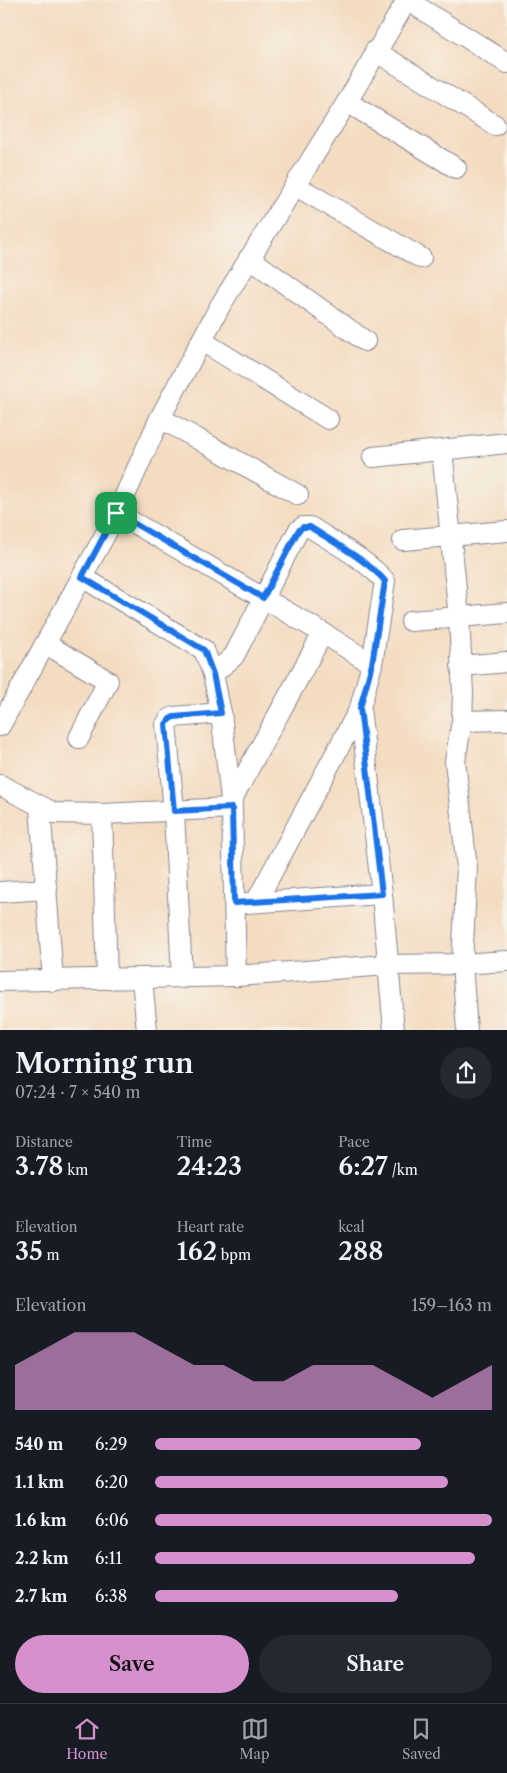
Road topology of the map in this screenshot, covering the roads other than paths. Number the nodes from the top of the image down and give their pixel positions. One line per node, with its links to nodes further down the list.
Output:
1 (407, 0): 2 (street); 3 (street)
2 (376, 52): 4 (street); 5 (street)
3 (507, 63)
4 (347, 102): 6 (street); 7 (street)
5 (495, 125)
6 (456, 168)
7 (296, 186): 8 (street); 9 (street)
8 (249, 258): 10 (street); 11 (street)
9 (421, 258)
10 (202, 340): 12 (street); 13 (street)
11 (366, 341)
12 (160, 418): 17 (street); 18 (street)
13 (328, 419)
14 (507, 443): 15 (street)
15 (442, 450): 16 (street); 20 (street)
16 (373, 457)
17 (298, 494)
18 (116, 513): 22 (street); 23 (street)
19 (507, 531): 20 (street)
20 (451, 536): 21 (street); 25 (street)
21 (403, 540)
22 (82, 577): 28 (street); 32 (street)
23 (263, 598): 27 (street); 30 (street); 32 (street)
24 (507, 613): 25 (street)
25 (459, 618): 26 (street); 31 (street)
26 (412, 621)
27 (323, 634): 30 (street); 40 (street)
28 (46, 644): 37 (street); 38 (street)
29 (507, 662): 31 (street)
30 (372, 664): 33 (street)
31 (461, 666): 36 (street)
32 (213, 674): 34 (street)
33 (360, 708): 46 (street); 47 (street)
34 (221, 713): 40 (street); 42 (street)
35 (507, 720): 36 (street)
36 (462, 721): 50 (street)
37 (0, 726)
38 (79, 738)
39 (0, 785): 41 (street)
40 (231, 804): 42 (street); 48 (street)
41 (40, 806): 43 (street); 44 (street)
42 (174, 811): 43 (street); 53 (street)
43 (102, 814): 54 (street)
44 (47, 888): 45 (street); 57 (street)
45 (0, 892)
46 (382, 894): 47 (street); 51 (street)
47 (256, 902): 48 (street)
48 (234, 903): 52 (street)
49 (507, 961): 50 (street)
50 (462, 964): 51 (street); 60 (street)
51 (388, 965): 52 (street); 59 (street)
52 (236, 976): 53 (street)
53 (182, 978): 55 (street)
54 (107, 979): 55 (street); 57 (street)
55 (142, 979): 58 (street)
56 (0, 981): 57 (street)
57 (53, 981)
58 (147, 1030)
59 (394, 1030)
60 (468, 1030)

